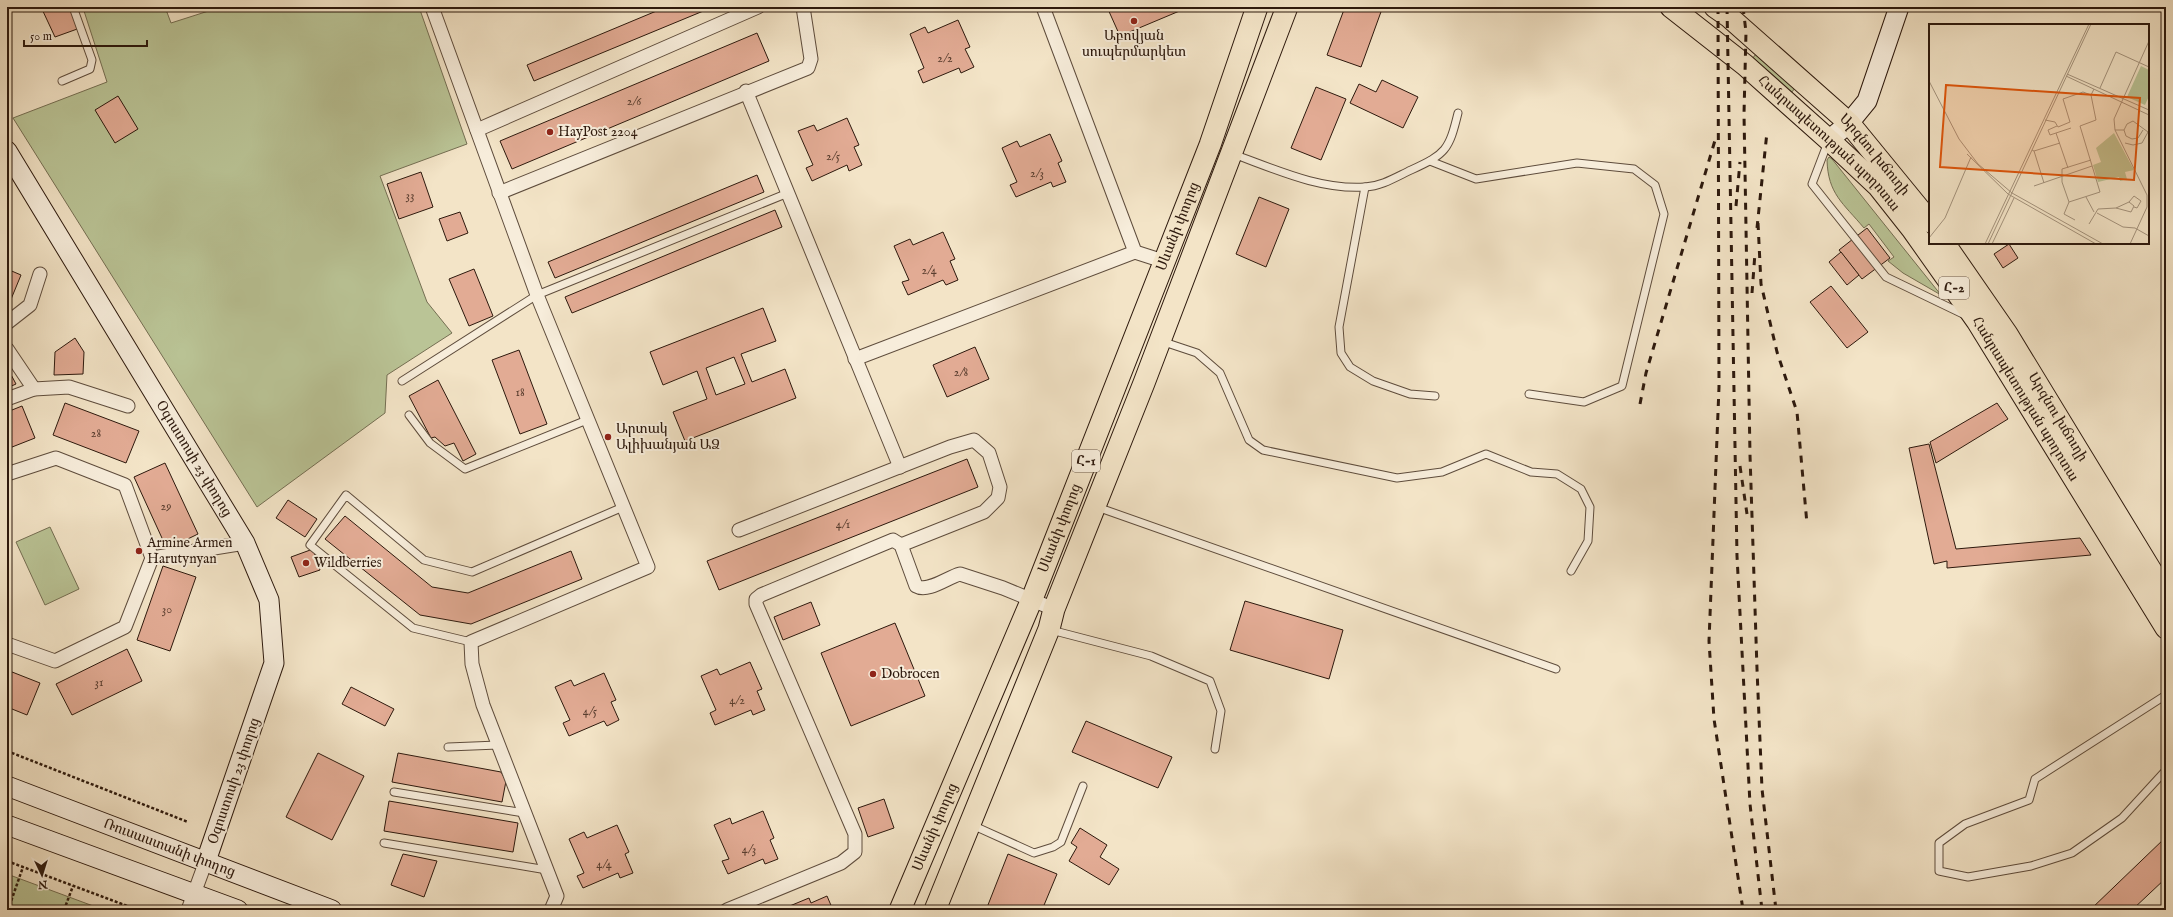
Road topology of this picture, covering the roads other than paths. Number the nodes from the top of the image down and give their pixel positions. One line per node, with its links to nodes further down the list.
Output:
1 (73, 7): 11 (lane)
2 (432, 7): 16 (street)
3 (758, 7): 16 (street)
4 (803, 7): 12 (street)
5 (1043, 7): 26 (street)
6 (1257, 7): 18 (main road, Սևանի փողոց / Հ-1)
7 (1287, 7): 18 (main road, Սևանի փողոց / Հ-1)
8 (1671, 7): 17 (main road, Հանրապետության պողոտա / Հ-2)
9 (1715, 7): 13 (main road, Հանրապետության պողոտա)
10 (1899, 7): 15 (street)
11 (62, 82)
12 (746, 91): 22 (street); 23 (street)
13 (1832, 108): 15 (main road, Արզնու խճուղի)
14 (1458, 113): 20 (lane)
15 (1849, 123): 17 (street); 24 (main road, Արզնու խճուղի)
16 (477, 130): 22 (street)
17 (1829, 140): 30 (main road, Հանրապետության պողոտա / Հ-2); 30 (lane)
18 (1220, 149): 21 (lane); 27 (main road, Սևանի փողոց / Հ-1); 32 (main road, Սևանի փողոց / Հ-1)
19 (7, 151): 48 (street, Օգոստոսի 23 փողոց)
20 (1430, 161): 21 (lane); 37 (lane)
21 (1365, 187): 38 (lane)
22 (499, 193): 29 (street)
23 (788, 193): 29 (lane); 34 (street)
24 (1929, 221)
25 (1945, 244): 52 (main road, Արզնու խճուղի / Հ-2)
26 (1135, 252): 27 (street); 34 (street)
27 (1163, 262): 53 (main road, Սևանի փողոց / Հ-1)
28 (40, 274): 31 (street)
29 (537, 295): 35 (lane); 42 (street)
30 (1977, 321): 55 (main road, Հանրապետության պողոտա / Հ-2)
31 (7, 323)
32 (1160, 340): 46 (main road, Սևանի փողոց / Հ-1); 51 (lane)
33 (7, 349): 36 (street)
34 (855, 359): 43 (street)
35 (402, 381)
36 (34, 389): 39 (street); 40 (street)
37 (1529, 394)
38 (1435, 396)
39 (7, 399)
40 (128, 406)
41 (409, 415): 42 (lane)
42 (588, 420): 45 (street)
43 (900, 468): 47 (street); 49 (street)
44 (7, 474): 50 (street)
45 (623, 506): 57 (street); 57 (lane)
46 (1095, 506): 54 (main road, Սևանի փողոց / Հ-1); 59 (lane)
47 (740, 530)
48 (245, 543): 50 (street); 72 (street, Օգոստոսի 23 փողոց)
49 (901, 545): 53 (street); 78 (street)
50 (152, 558): 58 (street)
51 (1571, 571)
52 (2166, 595)
53 (1032, 599): 54 (street); 79 (main road, Սևանի փողոց / Հ-1)
54 (1054, 609): 56 (main road, Սևանի փողոց / Հ-1)
55 (2166, 628)
56 (1049, 629): 63 (lane); 70 (main road, Սևանի փողոց / Հ-1)
57 (471, 642): 61 (street)
58 (7, 644)
59 (1556, 669)
60 (2166, 694): 64 (lane)
61 (498, 745): 62 (lane); 68 (street)
62 (448, 747)
63 (1215, 749)
64 (2166, 770)
65 (7, 786): 72 (street, Ռուսաստանի փողոց)
66 (1083, 786): 70 (lane)
67 (394, 792): 68 (lane)
68 (524, 813): 73 (street)
69 (7, 824): 74 (street)
70 (970, 824): 80 (main road, Սևանի փողոց / Հ-1)
71 (384, 843): 73 (lane)
72 (206, 861): 74 (street); 76 (street, Ռուսաստանի փողոց)
73 (547, 870): 77 (street)
74 (191, 902): 75 (street)
75 (238, 910)
76 (332, 910)
77 (551, 910)
78 (727, 910)
79 (900, 910)
80 (936, 910)

